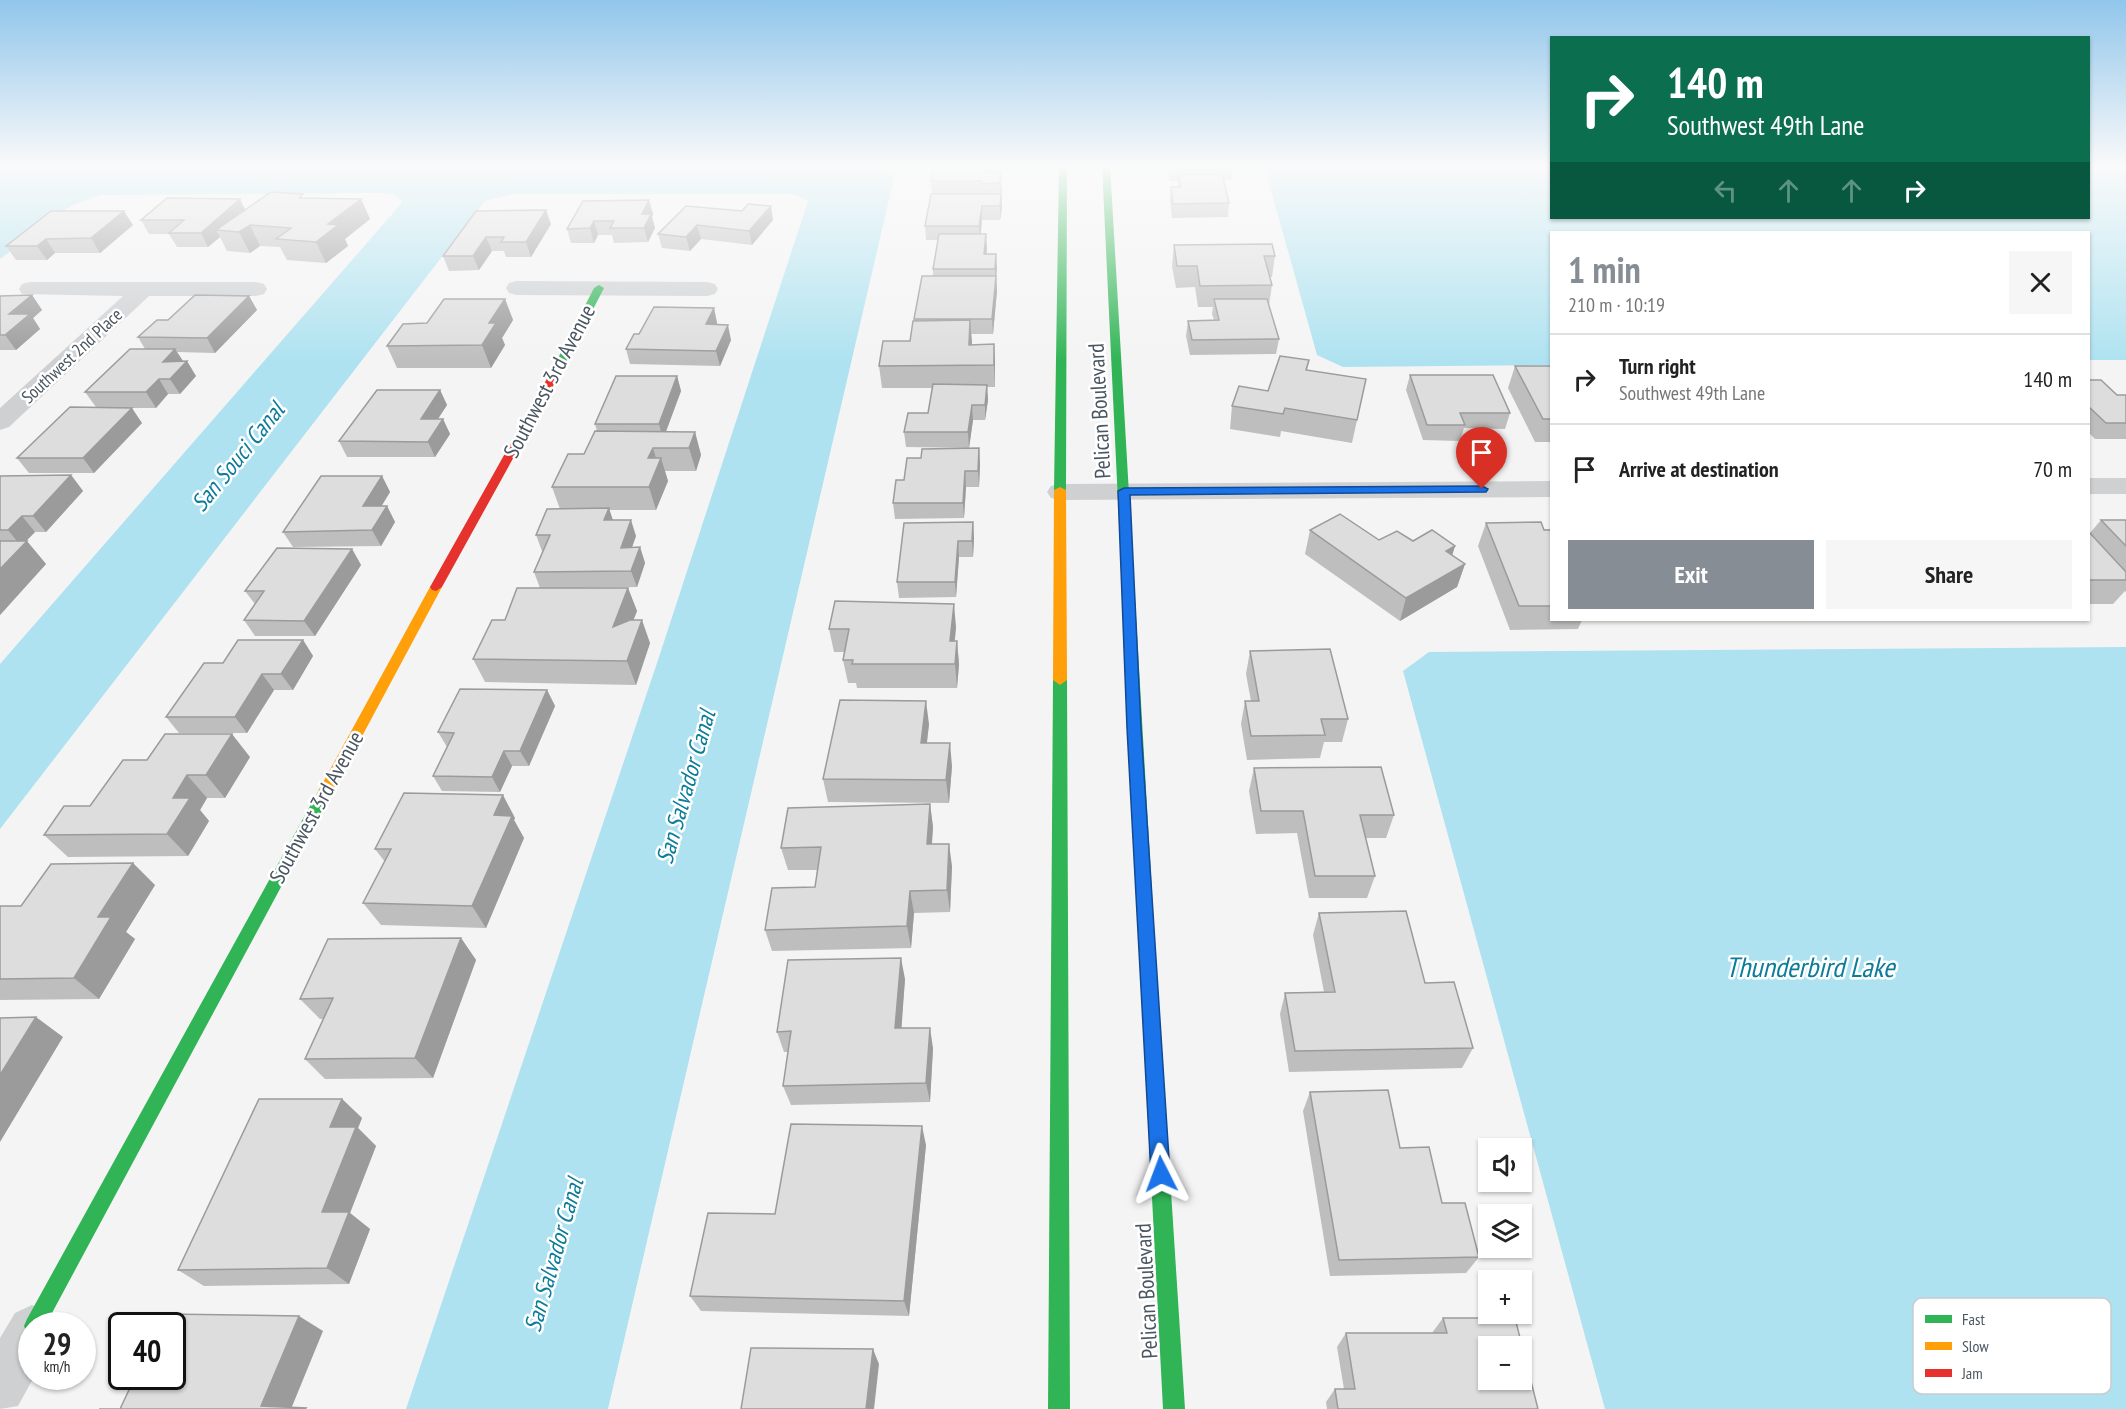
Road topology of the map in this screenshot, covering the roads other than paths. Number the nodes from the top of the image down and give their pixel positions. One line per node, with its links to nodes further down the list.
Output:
1 (1063, 231): 14 (street, Pelican Boulevard)
2 (1110, 231): 13 (street, Pelican Boulevard)
3 (517, 288): 4 (street, Southwest 3rd Avenue)
4 (599, 288): 8 (street, Southwest 3rd Avenue); 15 (street, Southwest 3rd Avenue)
5 (30, 289): 6 (street, Southwest 2nd Place)
6 (143, 289): 7 (street, Southwest 2nd Place); 9 (street, Southwest 2nd Place)
7 (256, 289)
8 (707, 289)
9 (0, 422)
10 (2090, 486): 11 (street)
11 (2126, 486)
12 (1550, 489): 13 (street)
13 (1124, 491): 14 (street); 19 (street, Pelican Boulevard)
14 (1061, 492): 18 (street, Pelican Boulevard)
15 (42, 1312)
16 (18, 1355): 17 (street, Southwest 3rd Avenue)
17 (0, 1388)
18 (1059, 1409)
19 (1174, 1409)

